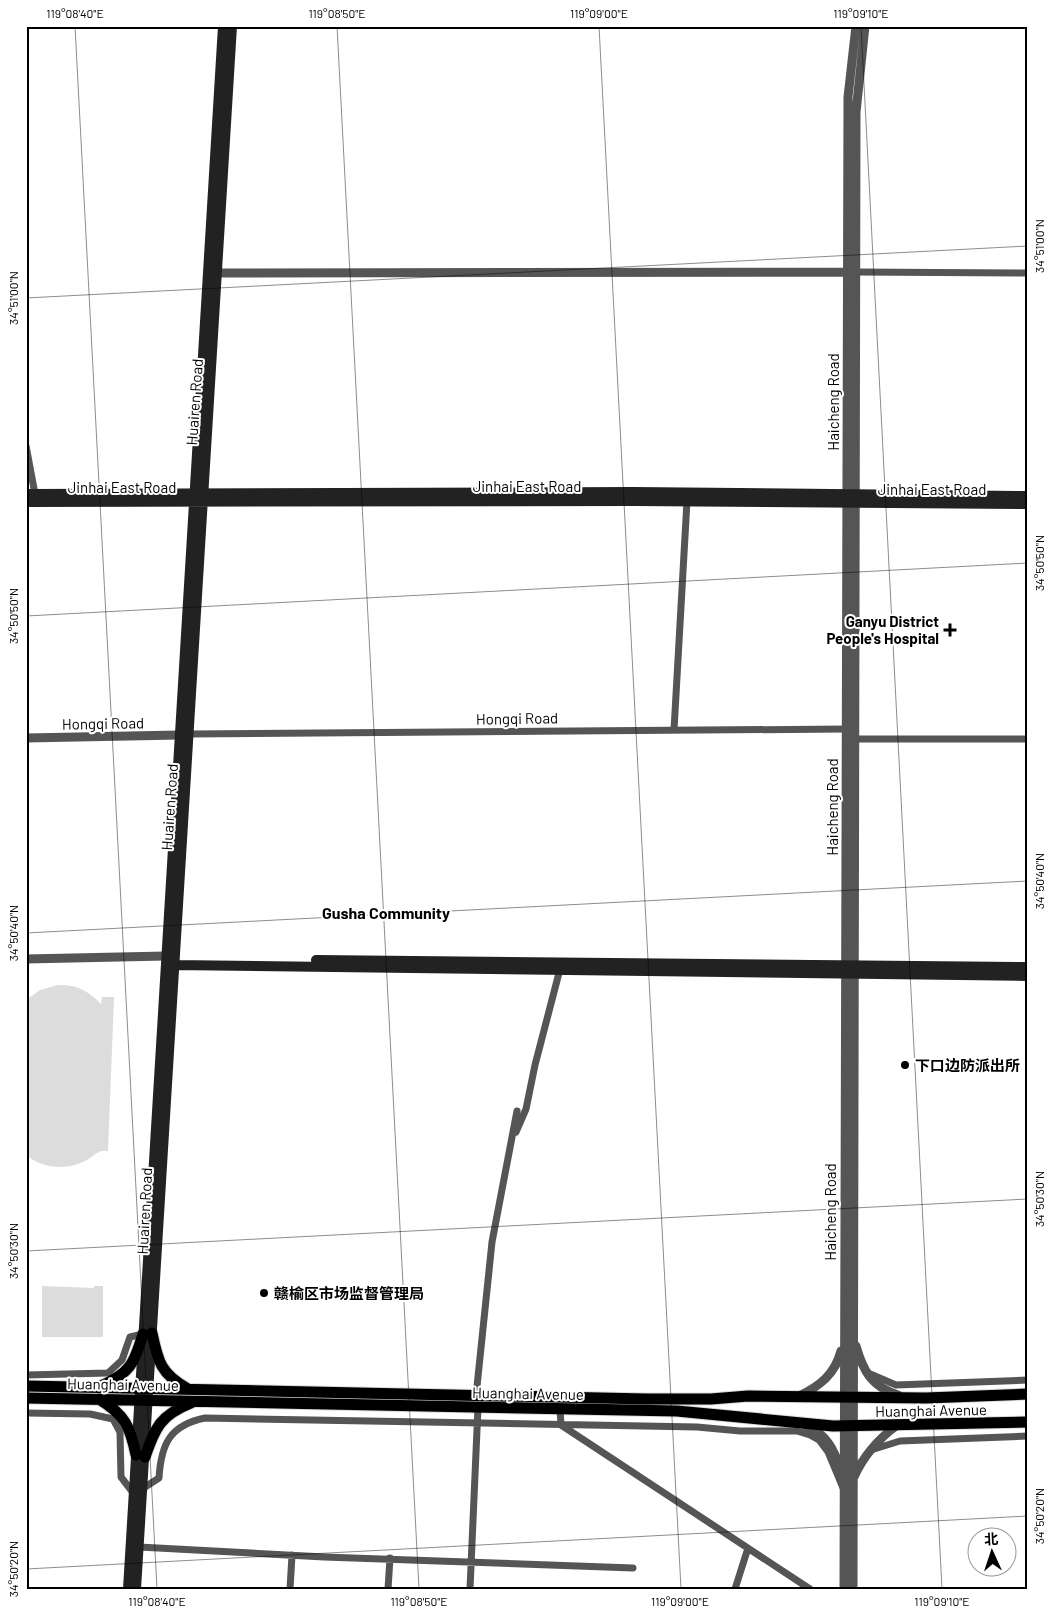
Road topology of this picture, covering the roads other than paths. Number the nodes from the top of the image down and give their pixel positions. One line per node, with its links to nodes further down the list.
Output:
1 (223, 26): 11 (main road, Huairen Road)
2 (232, 26): 6 (main road, Huairen Road)
3 (856, 26): 5 (street, Haicheng Road)
4 (865, 26): 5 (street, Haicheng Road)
5 (852, 272): 6 (street); 7 (street); 12 (street, Haicheng Road)
6 (218, 273): 11 (main road, Huairen Road)
7 (1028, 273)
8 (26, 446): 9 (street)
9 (30, 494): 11 (main road, Jinhai East Road)
10 (1028, 496): 12 (main road, Jinhai East Road)
11 (199, 498): 12 (main road, Jinhai East Road); 13 (main road, Jinhai East Road); 14 (main road, Jinhai East Road); 18 (main road, Huairen Road)
12 (851, 499): 13 (main road, Jinhai East Road); 15 (main road, Jinhai East Road); 16 (street, Haicheng Road); 20 (street, Haicheng Road)
13 (686, 501): 17 (street)
14 (26, 502)
15 (1028, 504)
16 (846, 729): 17 (street, Hongqi Road); 26 (street, Haicheng Road)
17 (674, 730): 18 (street, Hongqi Road)
18 (184, 735): 19 (street, Hongqi Road); 23 (main road, Huairen Road)
19 (26, 738)
20 (855, 739): 21 (street); 26 (street, Haicheng Road)
21 (1028, 739)
22 (26, 959): 23 (street)
23 (172, 960): 25 (main road); 26 (main road); 30 (main road, Huairen Road)
24 (1028, 967): 26 (main road)
25 (560, 969): 26 (main road); 29 (street)
26 (850, 969): 27 (main road); 31 (street, Haicheng Road); 32 (street, Haicheng Road)
27 (1028, 976)
28 (516, 1111): 29 (street)
29 (513, 1138): 46 (street)
30 (148, 1334): 34 (street); 37 (main road); 38 (main road); 39 (main road, Huairen Road)
31 (853, 1334): 33 (street); 43 (street, Haicheng Road)
32 (844, 1341): 41 (street); 43 (street, Haicheng Road)
33 (864, 1370): 35 (street); 44 (street)
34 (26, 1375)
35 (1028, 1380)
36 (26, 1386): 38 (main road, Huanghai Avenue)
37 (189, 1390): 39 (main road, Huanghai Avenue); 46 (main road, Huanghai Avenue)
38 (98, 1393): 39 (main road, Huanghai Avenue); 42 (main road, Huanghai Avenue); 57 (main road)
39 (144, 1394): 45 (main road, Huanghai Avenue); 57 (main road, Huairen Road)
40 (1028, 1394): 44 (main road, Huanghai Avenue)
41 (797, 1397): 43 (main road, Huanghai Avenue); 46 (main road, Huanghai Avenue)
42 (26, 1398)
43 (848, 1398): 44 (main road, Huanghai Avenue); 53 (street, Haicheng Road)
44 (908, 1398)
45 (196, 1401): 46 (main road, Huanghai Avenue); 57 (main road)
46 (477, 1402): 47 (main road, Huanghai Avenue); 50 (street)
47 (560, 1409): 51 (main road, Huanghai Avenue); 52 (street)
48 (26, 1413): 60 (street)
49 (1028, 1422): 54 (main road, Huanghai Avenue)
50 (477, 1423): 52 (street); 60 (street); 65 (street)
51 (799, 1423): 53 (main road, Huanghai Avenue); 58 (street)
52 (561, 1424): 59 (street); 62 (street)
53 (848, 1426): 54 (main road, Huanghai Avenue); 58 (street, Haicheng Road)
54 (896, 1426): 56 (street)
55 (1028, 1436): 56 (street)
56 (868, 1451): 58 (street)
57 (140, 1456): 60 (main road, Huairen Road)
58 (848, 1479): 59 (street, Haicheng Road); 75 (street, Haicheng Road)
59 (844, 1490): 74 (street, Haicheng Road)
60 (138, 1491): 61 (main road, Huairen Road); 67 (main road, Huairen Road)
61 (139, 1547): 63 (street); 68 (main road, Huairen Road)
62 (748, 1548): 72 (street); 73 (street)
63 (292, 1555): 64 (street); 69 (street)
64 (390, 1558): 65 (street); 70 (street)
65 (471, 1561): 66 (street); 71 (street)
66 (633, 1568)
67 (128, 1589)
68 (136, 1589)
69 (290, 1589)
70 (388, 1589)
71 (470, 1589)
72 (735, 1589)
73 (810, 1589)
74 (844, 1589)
75 (853, 1589)

